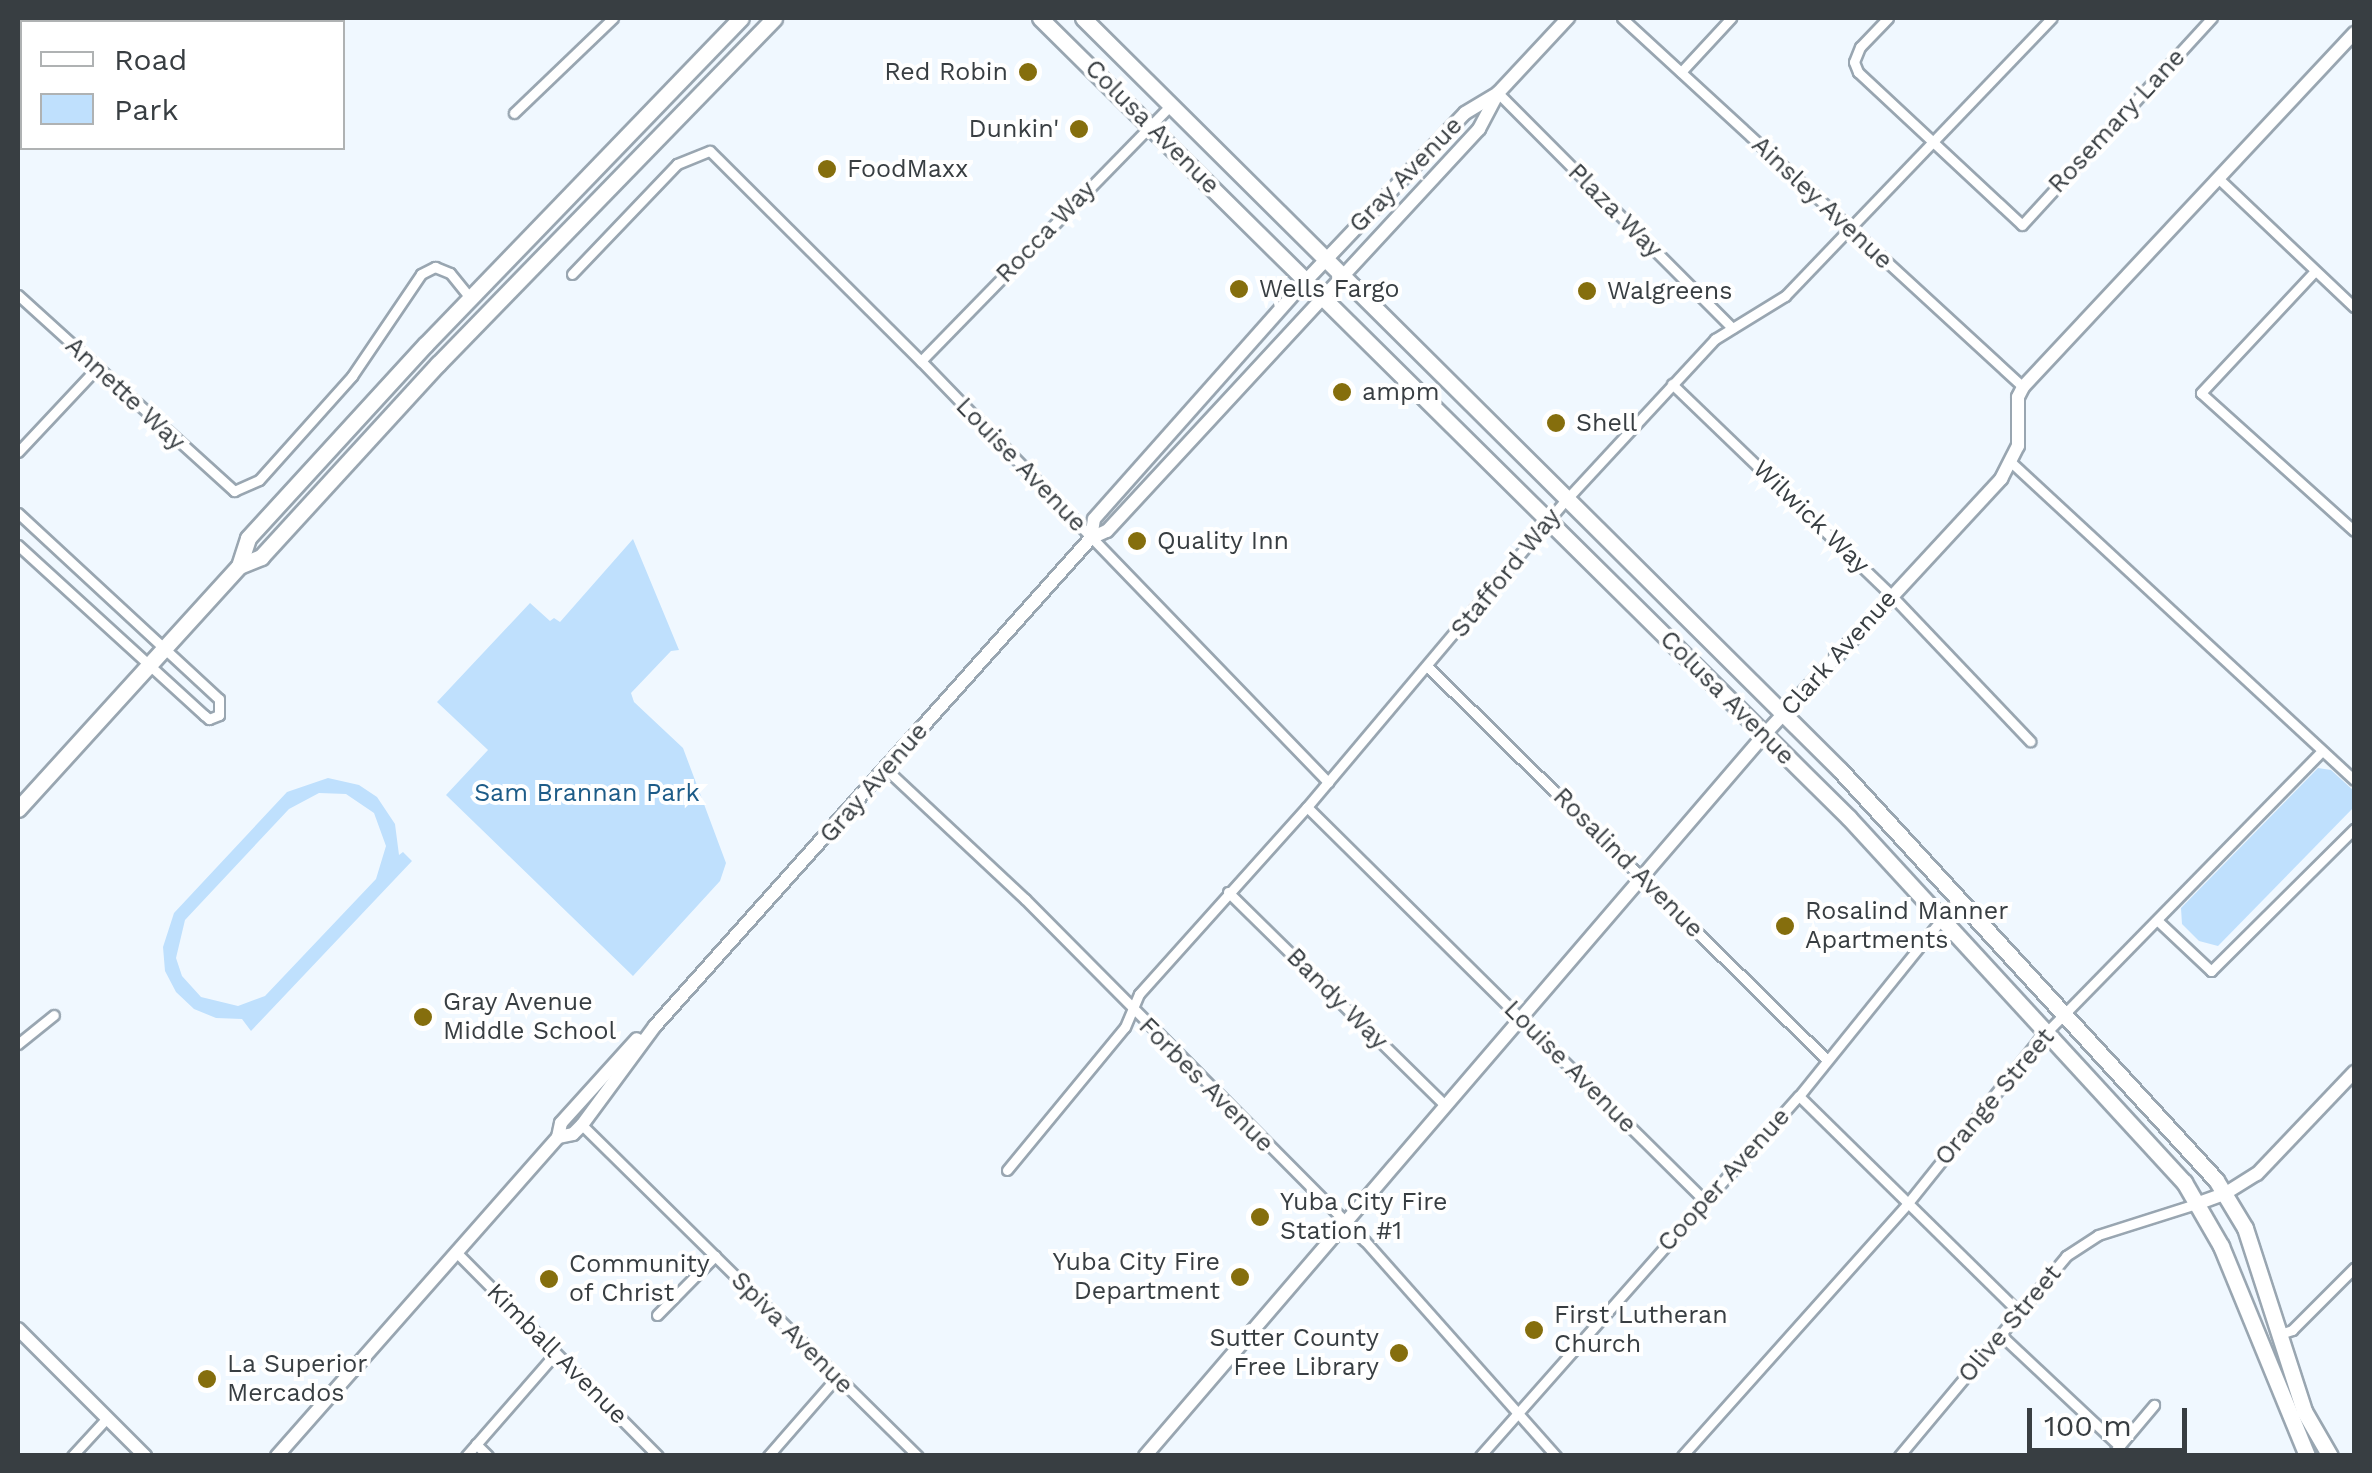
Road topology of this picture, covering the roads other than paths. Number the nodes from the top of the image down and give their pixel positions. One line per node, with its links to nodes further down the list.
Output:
1 (613, 18): 16 (street)
2 (742, 18): 28 (highway)
3 (774, 18): 43 (highway)
4 (1040, 18): 17 (highway, Colusa Avenue)
5 (1083, 18): 15 (highway, Colusa Avenue)
6 (1568, 18): 14 (main road, Gray Avenue)
7 (1622, 18): 13 (street, Ainsley Avenue)
8 (1731, 18): 13 (street)
9 (1888, 18): 18 (street)
10 (2052, 18): 18 (street, Stafford Way)
11 (2212, 18): 18 (street, Rosemary Lane)
12 (2354, 34): 19 (main road)
13 (1681, 72): 20 (street, Ainsley Avenue)
14 (1498, 93): 21 (main road, Gray Avenue); 24 (main road, Gray Avenue); 30 (street, Plaza Way)
15 (1171, 105): 17 (street, Rocca Way); 21 (highway, Colusa Avenue)
16 (514, 113)
17 (1150, 126): 25 (highway, Colusa Avenue); 31 (street, Rocca Way)
18 (1936, 144): 20 (street, Stafford Way)
19 (2219, 179): 22 (street); 34 (main road)
20 (1850, 230): 30 (street, Stafford Way); 34 (street, Ainsley Avenue)
21 (1327, 258): 24 (highway, Colusa Avenue); 25 (main road, Gray Avenue)
22 (2315, 271): 29 (street); 40 (street)
23 (572, 274): 31 (street, Louise Avenue)
24 (1344, 276): 27 (main road, Gray Avenue); 37 (highway, Colusa Avenue)
25 (1306, 280): 27 (highway, Colusa Avenue); 41 (main road, Gray Avenue)
26 (18, 295): 32 (street, Annette Way)
27 (1323, 297): 39 (highway, Colusa Avenue); 41 (main road, Gray Avenue)
28 (470, 298): 32 (street, Annette Way); 43 (highway)
29 (2354, 307)
30 (1732, 328): 33 (street, Stafford Way)
31 (921, 360): 41 (street, Louise Avenue)
32 (97, 368): 35 (street)
33 (1672, 384): 37 (street, Stafford Way); 44 (street, Wilwick Way)
34 (2023, 388): 36 (main road)
35 (18, 452)
36 (2012, 463): 44 (main road, Clark Avenue); 51 (street)
37 (1565, 501): 39 (street, Stafford Way); 48 (highway, Colusa Avenue)
38 (18, 514): 45 (street)
39 (1548, 520): 47 (street, Stafford Way); 49 (highway, Colusa Avenue)
40 (2354, 531)
41 (1091, 538): 52 (main road, Gray Avenue); 54 (street, Louise Avenue)
42 (18, 545): 46 (street)
43 (239, 566): 45 (highway)
44 (1891, 596): 48 (main road, Clark Avenue); 50 (street, Wilwick Way)
45 (164, 648): 46 (highway); 46 (street)
46 (148, 664): 56 (highway)
47 (1428, 667): 54 (street, Stafford Way); 58 (street, Rosalind Avenue)
48 (1783, 715): 49 (main road, Clark Avenue); 60 (highway, Colusa Avenue)
49 (1764, 735): 58 (main road, Clark Avenue); 61 (highway, Colusa Avenue)
50 (2030, 741)
51 (2322, 750): 53 (street); 62 (street, Orange Street)
52 (886, 769): 63 (street, Forbes Avenue); 67 (main road, Gray Avenue)
53 (2354, 780)
54 (1328, 782): 55 (street, Stafford Way)
55 (1307, 807): 59 (street, Stafford Way); 66 (street, Louise Avenue)
56 (18, 809)
57 (2354, 829): 62 (street)
58 (1643, 878): 66 (main road, Clark Avenue); 70 (street, Rosalind Avenue)
59 (1228, 892): 63 (street, Stafford Way); 73 (street, Bandy Way)
60 (1959, 898): 61 (street, Cooper Avenue); 64 (highway, Colusa Avenue)
61 (1943, 916): 68 (highway, Colusa Avenue); 70 (street, Cooper Avenue)
62 (2158, 921): 64 (street, Orange Street)
63 (1132, 1012): 76 (street, Stafford Way); 81 (street, Forbes Avenue)
64 (2065, 1013): 68 (street, Orange Street); 77 (highway, Colusa Avenue)
65 (54, 1015): 69 (street)
66 (1522, 1020): 73 (main road, Clark Avenue); 78 (street, Louise Avenue)
67 (656, 1026): 74 (main road, Gray Avenue); 75 (main road, Gray Avenue)
68 (2048, 1031): 79 (street, Orange Street); 80 (highway, Colusa Avenue)
69 (18, 1044)
70 (1827, 1060): 72 (street, Cooper Avenue)
71 (2354, 1072): 77 (main road)
72 (1800, 1096): 78 (street, Cooper Avenue); 79 (street)
73 (1446, 1106): 81 (main road, Clark Avenue)
74 (582, 1125): 75 (main road, Gray Avenue); 83 (street, Spiva Avenue)
75 (558, 1137): 82 (main road, Gray Avenue)
76 (1007, 1170)
77 (2226, 1194): 80 (main road); 89 (highway, Colusa Avenue)
78 (1704, 1202): 94 (street, Cooper Avenue)
79 (1908, 1202): 85 (street); 109 (street, Orange Street)
80 (2199, 1203): 85 (street, Olive Street); 87 (highway, Colusa Avenue)
81 (1347, 1222): 94 (street, Forbes Avenue); 106 (main road, Clark Avenue)
82 (456, 1252): 91 (street, Kimball Avenue); 100 (main road, Gray Avenue)
83 (715, 1256): 86 (street); 92 (street, Spiva Avenue)
84 (2354, 1272): 89 (street)
85 (2020, 1313): 90 (street, Olive Street)
86 (657, 1316)
87 (2254, 1325): 89 (highway); 112 (highway, Colusa Avenue)
88 (18, 1330): 95 (main road)
89 (2280, 1334): 113 (highway, Colusa Avenue)
90 (2002, 1336): 97 (street); 110 (street, Olive Street)
91 (555, 1354): 96 (street); 103 (street, Kimball Avenue)
92 (836, 1378): 104 (street); 105 (street, Spiva Avenue)
93 (2154, 1405): 97 (street)
94 (1516, 1413): 107 (street, Cooper Avenue); 108 (street, Forbes Avenue)
95 (107, 1418): 98 (street); 99 (main road)
96 (476, 1444): 101 (street); 102 (street)
97 (2119, 1446): 111 (street)
98 (72, 1456)
99 (145, 1456)
100 (277, 1456)
101 (466, 1456)
102 (488, 1456)
103 (658, 1456)
104 (768, 1456)
105 (918, 1456)
106 (1145, 1456)
107 (1480, 1456)
108 (1556, 1456)
109 (1682, 1456)
110 (1899, 1456)
111 (2111, 1456)
112 (2307, 1456)
113 (2330, 1456)

